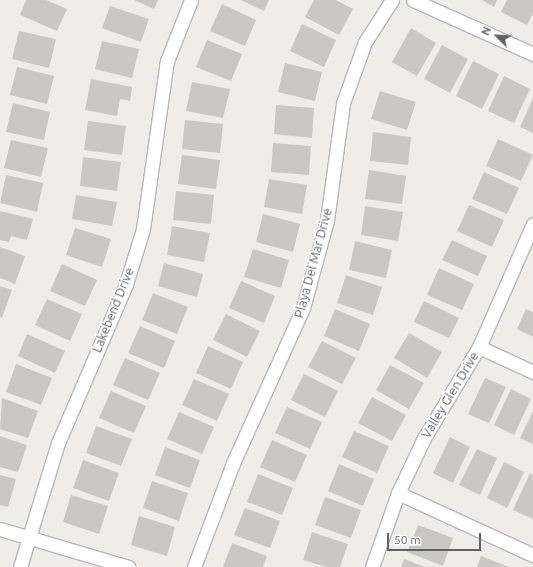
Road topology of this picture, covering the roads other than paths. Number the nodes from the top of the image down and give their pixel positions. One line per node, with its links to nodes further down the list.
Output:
1 (191, 0): 10 (street, Lakebend Drive)
2 (392, 0): 14 (street, Playa Del Mar Drive)
3 (413, 0): 4 (street)
4 (533, 54)
5 (533, 224): 6 (street, Valley Glen Drive)
6 (479, 347): 7 (street); 8 (street, Valley Glen Drive)
7 (533, 372)
8 (398, 493): 11 (street); 15 (street, Valley Glen Drive)
9 (0, 529): 10 (street)
10 (28, 538): 12 (street, Lakebend Drive); 13 (street)
11 (533, 555)
12 (20, 567)
13 (128, 567)
14 (194, 567)
15 (372, 567)

